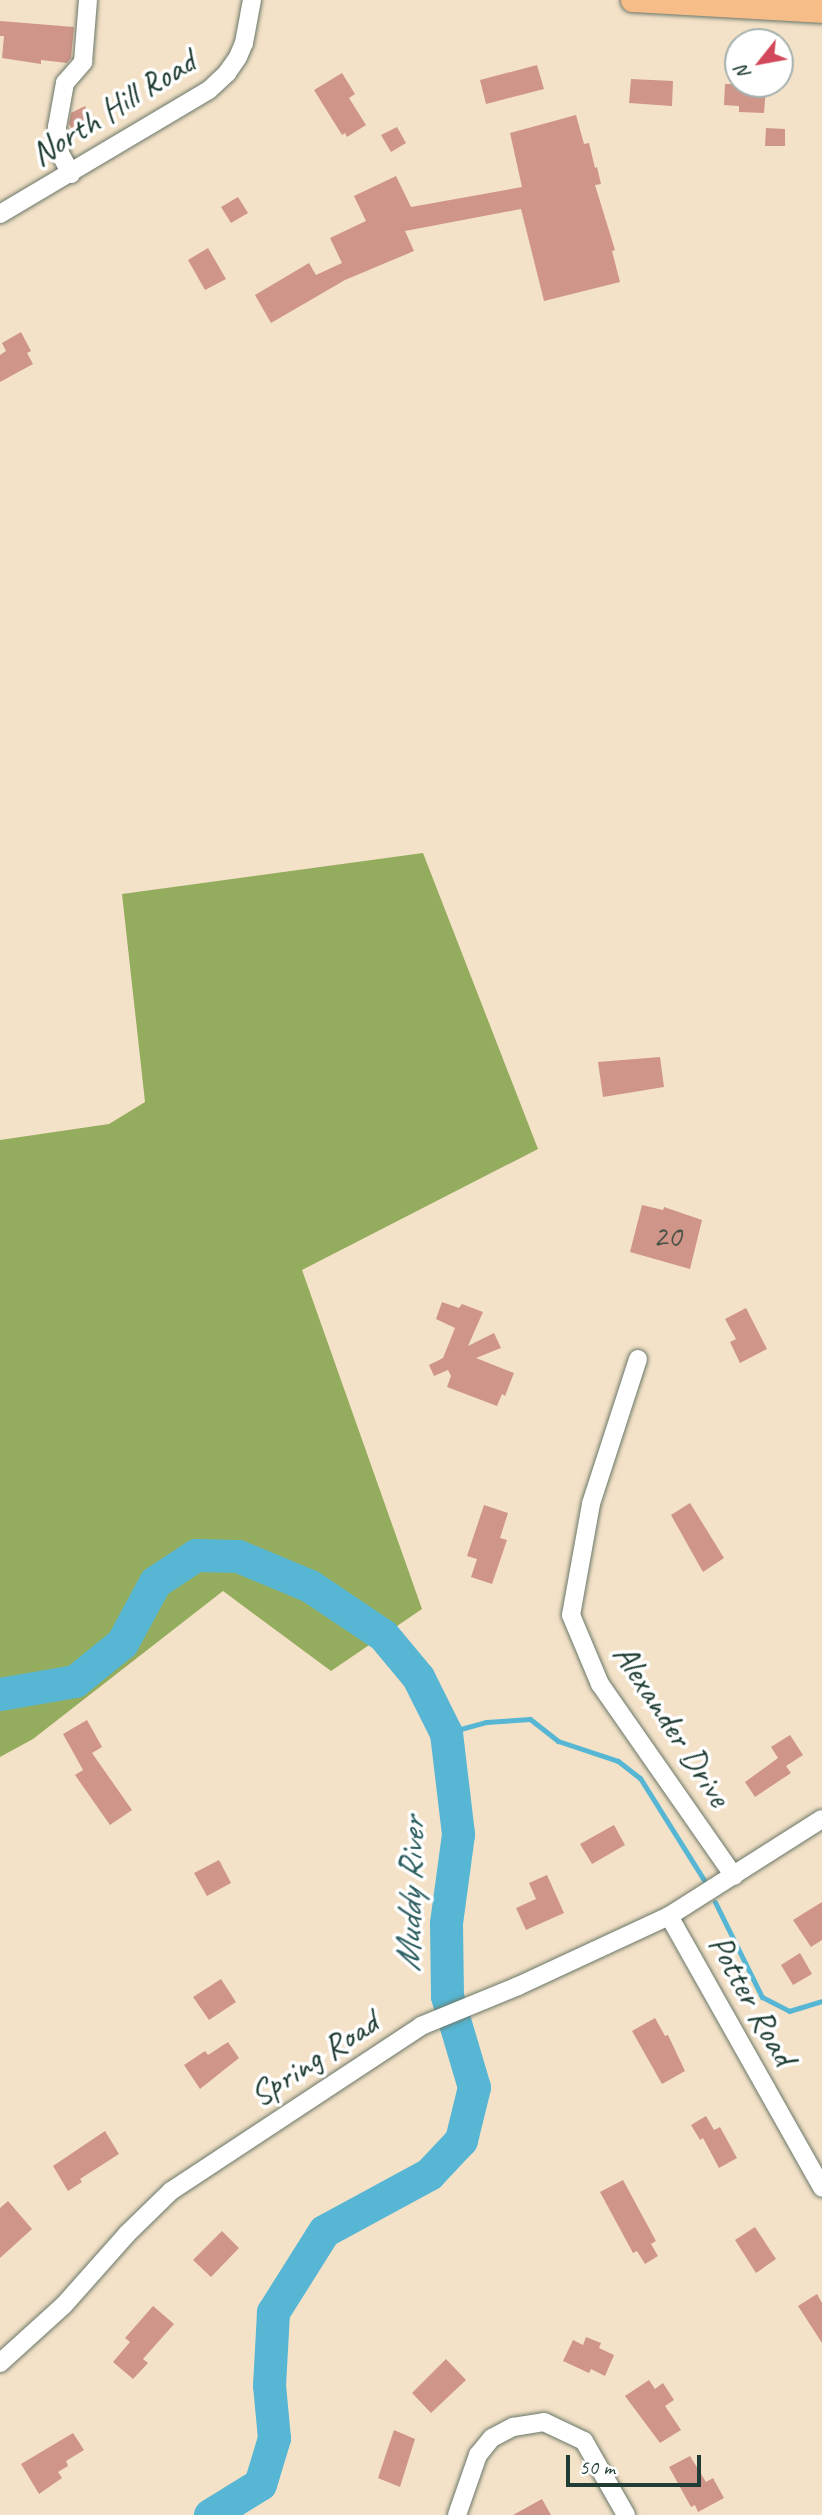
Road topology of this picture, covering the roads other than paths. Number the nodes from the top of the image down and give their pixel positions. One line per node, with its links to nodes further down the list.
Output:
1 (88, 0): 5 (street)
2 (252, 0): 5 (street, North Hill Road)
3 (632, 0): 4 (main road)
4 (822, 11)
5 (71, 174): 6 (street, North Hill Road)
6 (0, 214)
7 (638, 1359): 9 (street, Alexander Drive)
8 (822, 1819): 9 (street, Spring Road)
9 (734, 1876): 10 (street, Spring Road)
10 (669, 1916): 11 (street, Potter Road); 12 (street, Spring Road)
11 (822, 2188)
12 (0, 2363)
13 (457, 2515): 14 (street)
14 (626, 2515)

